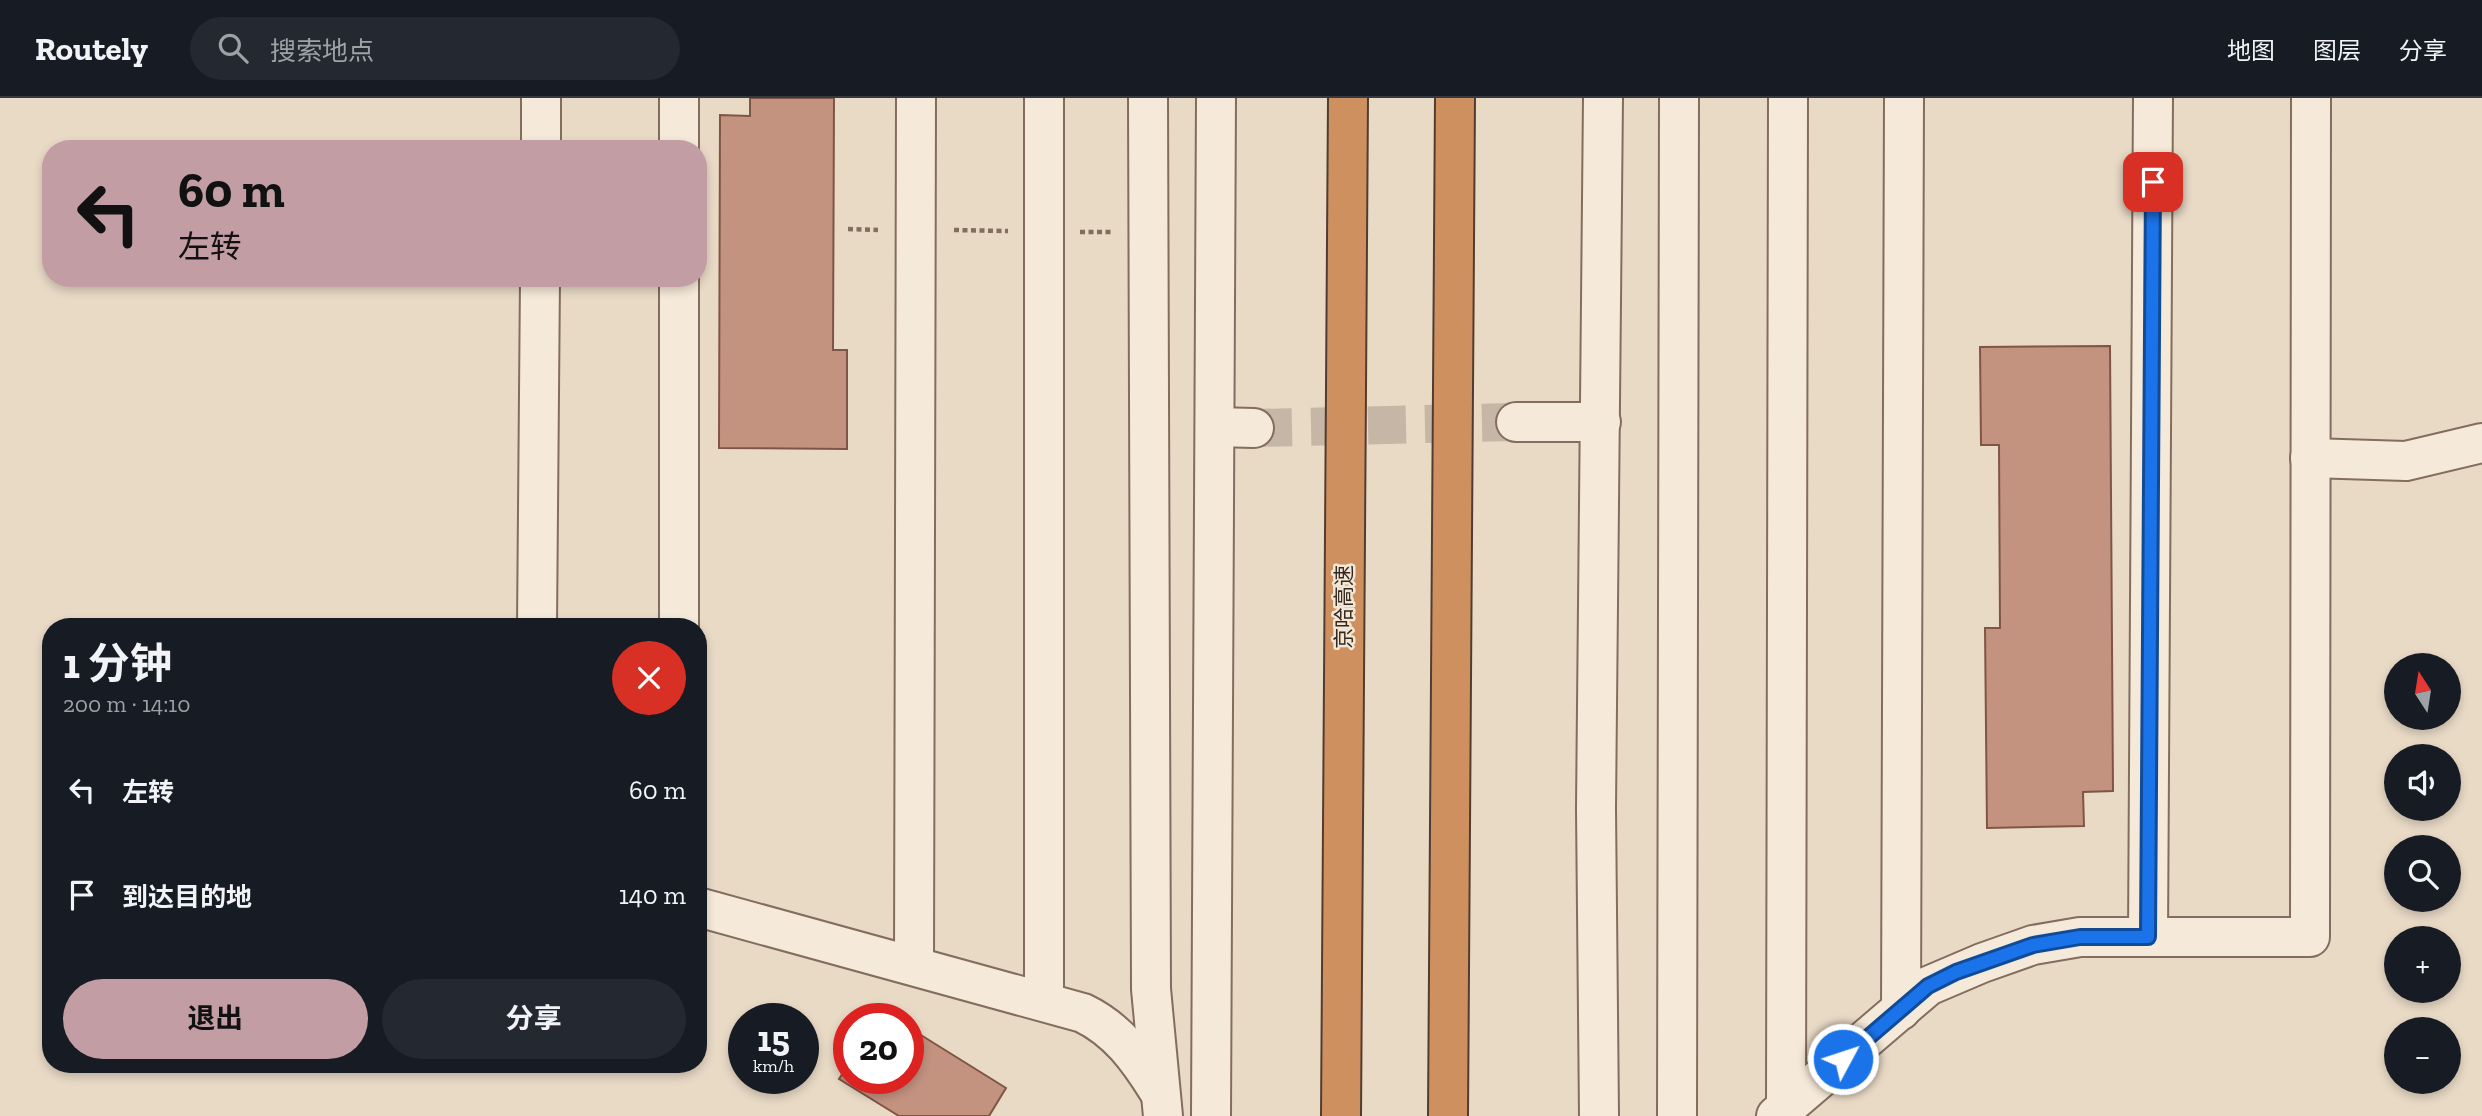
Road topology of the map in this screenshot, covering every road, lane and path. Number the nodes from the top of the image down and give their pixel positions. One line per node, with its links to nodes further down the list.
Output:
1 (541, 98): 15 (street)
2 (679, 98): 16 (street)
3 (916, 98): 29 (street)
4 (1044, 98): 30 (street)
5 (1149, 98): 32 (street)
6 (1216, 98): 21 (street)
7 (1348, 98): 35 (highway, 京哈高速)
8 (1455, 98): 36 (highway)
9 (1603, 98): 20 (street)
10 (1679, 98): 38 (street)
11 (1787, 98): 33 (street)
12 (1904, 98): 31 (street)
13 (2153, 98): 28 (street)
14 (2311, 98): 24 (street)
15 (541, 140)
16 (679, 140)
17 (540, 287): 25 (street)
18 (679, 287): 26 (street)
19 (1516, 422): 20 (street)
20 (1601, 422): 37 (street)
21 (1214, 427): 22 (street); 34 (street)
22 (1254, 428)
23 (2482, 443): 24 (street)
24 (2310, 458): 28 (street)
25 (537, 618)
26 (678, 618)
27 (707, 909): 29 (street)
28 (2148, 937): 31 (street)
29 (914, 965): 30 (street)
30 (1044, 1000): 32 (street)
31 (1901, 1010): 33 (street)
32 (1161, 1103)
33 (1781, 1112)
34 (1211, 1116)
35 (1341, 1116)
36 (1448, 1116)
37 (1600, 1116)
38 (1677, 1116)

